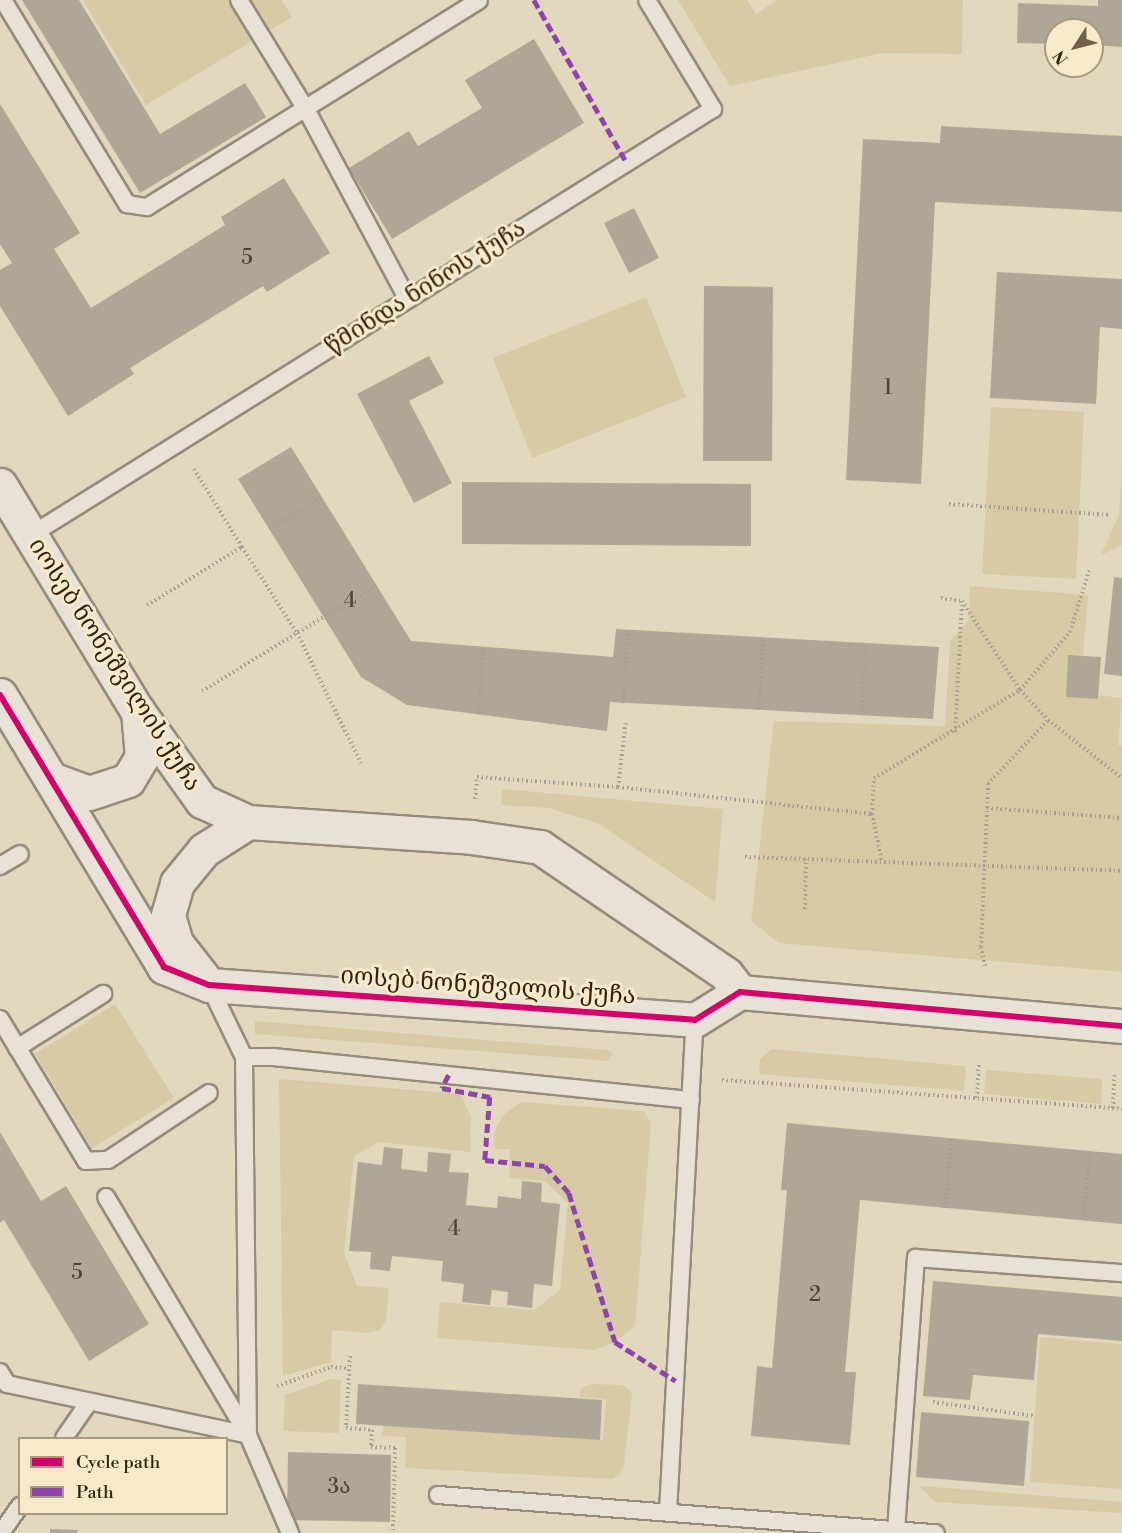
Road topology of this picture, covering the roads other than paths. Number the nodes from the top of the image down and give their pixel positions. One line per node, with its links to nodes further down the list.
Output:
1 (3, 0): 5 (lane)
2 (239, 0): 5 (lane)
3 (479, 0): 5 (lane)
4 (647, 0): 6 (lane, წმინდა ნინოს ქუჩა)
5 (307, 111): 6 (lane)
6 (408, 300): 8 (lane, წმინდა ნინოს ქუჩა)
7 (0, 485): 8 (street, იოსებ ნონეშვილის ქუჩა)
8 (30, 535): 10 (street, იოსებ ნონეშვილის ქუჩა)
9 (2, 701): 11 (street, იოსებ ნონეშვილის ქუჩა)
10 (138, 710): 11 (street); 12 (street, იოსებ ნონეშვილის ქუჩა)
11 (51, 779): 15 (street, იოსებ ნონეშვილის ქუჩა)
12 (248, 822): 15 (street); 16 (street, იოსებ ნონეშვილის ქუჩა)
13 (21, 854): 14 (lane)
14 (0, 866)
15 (209, 985): 19 (street, იოსებ ნონეშვილის ქუჩა); 22 (lane)
16 (740, 992): 19 (street); 20 (street)
17 (103, 994): 21 (lane)
18 (0, 1019): 21 (lane)
19 (695, 1020): 24 (lane)
20 (1122, 1026)
21 (17, 1048): 23 (lane)
22 (244, 1057): 24 (lane); 29 (lane)
23 (209, 1093)
24 (691, 1100): 33 (lane)
25 (106, 1197): 29 (lane)
26 (1122, 1274): 34 (lane)
27 (0, 1372): 28 (lane)
28 (88, 1401): 29 (lane); 30 (lane)
29 (248, 1436): 36 (lane)
30 (65, 1437)
31 (438, 1495): 33 (lane)
32 (18, 1509): 35 (lane)
33 (668, 1512): 34 (lane)
34 (896, 1530): 37 (lane)
35 (1, 1533)
36 (290, 1533)
37 (936, 1533)

